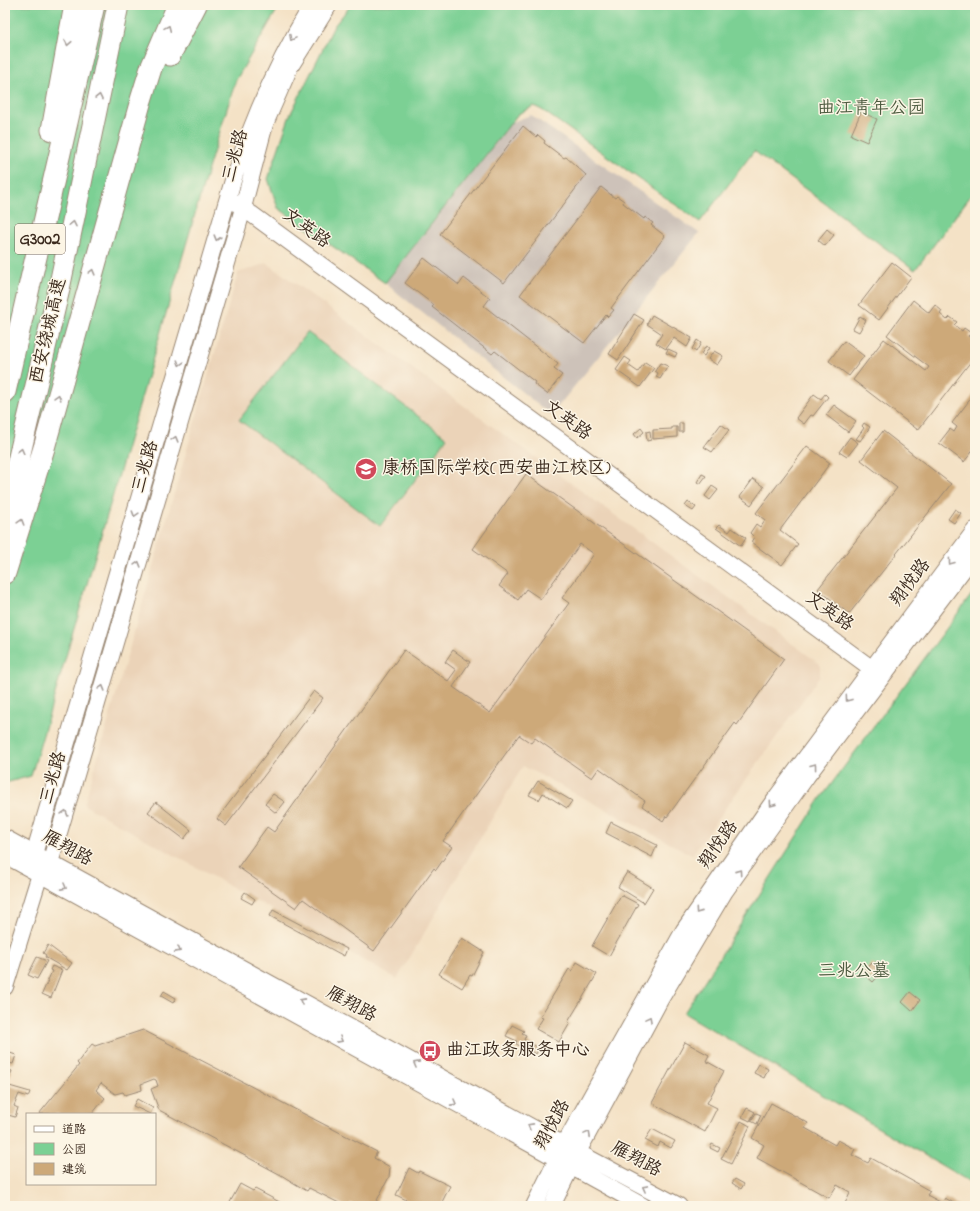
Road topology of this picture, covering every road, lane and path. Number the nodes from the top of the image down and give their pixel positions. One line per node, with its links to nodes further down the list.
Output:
1 (75, 5): 11 (highway, one-way to 11)
2 (94, 5): 11 (highway, 西安绕城高速 / G3002)
3 (118, 5): 13 (highway, 西安绕城高速 / G3002, one-way to 3)
4 (178, 5): 10 (highway, one-way to 4)
5 (196, 5): 10 (highway)
6 (312, 5): 8 (street, 三兆路, one-way to 8)
7 (329, 5): 9 (street, 三兆路)
8 (227, 203): 9 (street, 文英路); 19 (street, 三兆路, one-way to 19)
9 (241, 213): 17 (street, 文英路); 21 (street, 三兆路, one-way to 9)
10 (105, 223): 16 (highway, one-way to 10)
11 (13, 359): 12 (highway, 西安绕城高速 / G3002)
12 (5, 392)
13 (5, 516)
14 (975, 530): 17 (street, 翔悦路, one-way to 17)
15 (975, 554): 17 (street, 翔悦路)
16 (5, 573)
17 (874, 676): 23 (street, 翔悦路, one-way to 23); 24 (street, 翔悦路, one-way to 17)
18 (5, 838): 19 (street, 雁翔路)
19 (34, 854): 21 (street)
20 (5, 855): 21 (street, 雁翔路)
21 (45, 868): 22 (street, 三兆路); 23 (street, 雁翔路, one-way to 21); 25 (street, 雁翔路, one-way to 25)
22 (5, 987)
23 (564, 1145): 24 (street, 雁翔路); 25 (street, 翔悦路)
24 (578, 1152): 25 (street, 翔悦路); 29 (street, 雁翔路, one-way to 24)
25 (564, 1163): 26 (street, 翔悦路); 27 (street, 翔悦路); 28 (street, 雁翔路)
26 (534, 1206)
27 (552, 1206)
28 (643, 1206)
29 (679, 1206)

